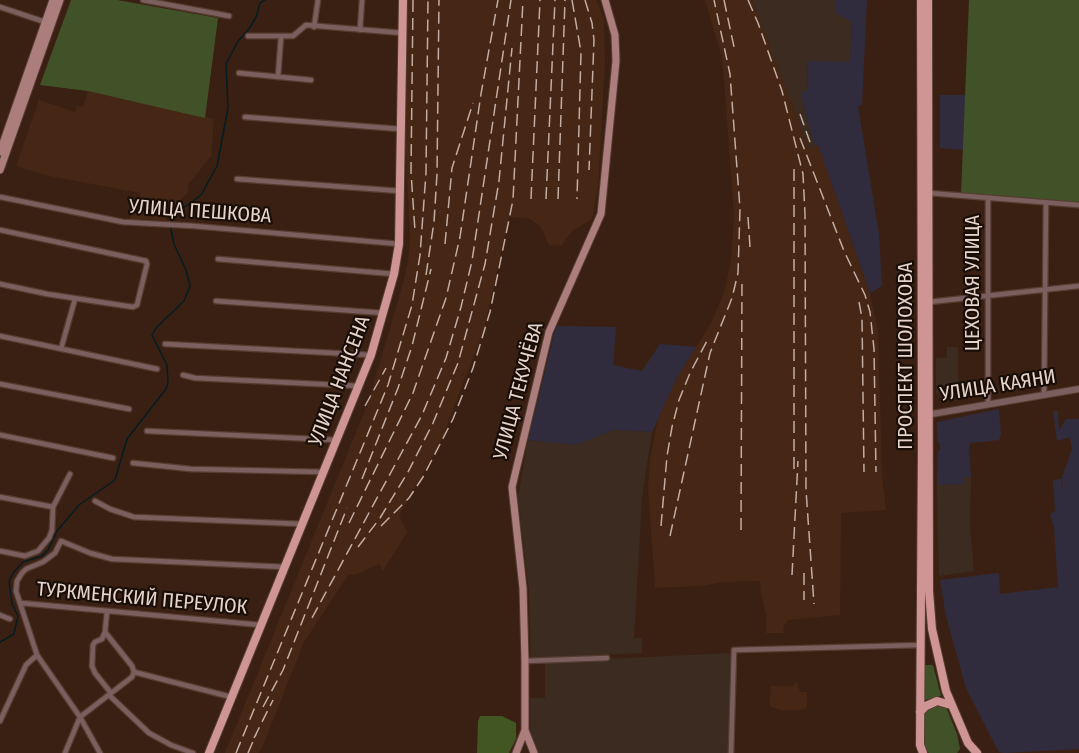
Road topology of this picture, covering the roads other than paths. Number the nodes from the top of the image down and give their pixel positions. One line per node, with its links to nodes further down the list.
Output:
1 (53, 0): 12 (main road)
2 (60, 0): 24 (main road)
3 (142, 0): 11 (street)
4 (318, 0): 13 (street)
5 (362, 0): 14 (street)
6 (403, 0): 15 (main road, УЛИЦА НАНСЕНА)
7 (605, 0): 79 (main road, УЛИЦА ТЕКУЧЁВА)
8 (921, 0): 56 (main road, ПРОСПЕКТ ШОЛОХОВА)
9 (928, 0): 27 (main road, ПРОСПЕКТ ШОЛОХОВА)
10 (0, 7): 12 (street)
11 (229, 16)
12 (45, 22): 23 (main road)
13 (314, 27): 14 (street); 17 (street)
14 (360, 30): 15 (street)
15 (403, 33): 22 (main road, УЛИЦА НАНСЕНА)
16 (248, 36): 17 (street)
17 (281, 37): 19 (street)
18 (239, 73): 19 (street)
19 (278, 77): 20 (street)
20 (311, 80)
21 (245, 117): 22 (street)
22 (400, 129): 26 (main road, УЛИЦА НАНСЕНА)
23 (0, 152)
24 (0, 170)
25 (237, 178): 26 (street)
26 (400, 191): 33 (main road, УЛИЦА НАНСЕНА)
27 (929, 193): 29 (street); 42 (main road, ПРОСПЕКТ ШОЛОХОВА)
28 (0, 197): 33 (street, УЛИЦА ПЕШКОВА)
29 (988, 198): 30 (street); 39 (street, ЦЕХОВАЯ УЛИЦА)
30 (1046, 202): 31 (street); 38 (street)
31 (1079, 205)
32 (0, 230): 40 (street)
33 (399, 244): 35 (main road, УЛИЦА НАНСЕНА)
34 (218, 259): 35 (street)
35 (394, 274): 43 (main road, УЛИЦА НАНСЕНА)
36 (0, 284): 40 (street)
37 (1079, 286): 38 (street)
38 (1044, 290): 39 (street); 53 (street)
39 (988, 296): 42 (street); 54 (street, ЦЕХОВАЯ УЛИЦА)
40 (75, 299): 46 (street)
41 (216, 301): 43 (street)
42 (929, 302): 56 (main road, ПРОСПЕКТ ШОЛОХОВА)
43 (384, 314): 47 (main road, УЛИЦА НАНСЕНА)
44 (0, 336): 46 (street)
45 (165, 344): 47 (street)
46 (61, 349): 48 (street)
47 (371, 355): 51 (main road, УЛИЦА НАНСЕНА)
48 (157, 369)
49 (183, 375): 51 (street)
50 (0, 384): 55 (street)
51 (359, 386): 59 (main road, УЛИЦА НАНСЕНА)
52 (1079, 389): 53 (street, УЛИЦА КАЯНИ)
53 (1044, 395): 54 (street, УЛИЦА КАЯНИ)
54 (988, 404): 56 (street, УЛИЦА КАЯНИ)
55 (129, 409)
56 (925, 415): 76 (main road, ПРОСПЕКТ ШОЛОХОВА); 83 (main road, ПРОСПЕКТ ШОЛОХОВА)
57 (147, 431): 59 (street)
58 (0, 435): 60 (street)
59 (337, 440): 62 (main road, УЛИЦА НАНСЕНА)
60 (113, 459)
61 (133, 463): 62 (street)
62 (324, 472): 67 (main road, УЛИЦА НАНСЕНА)
63 (70, 474): 66 (street)
64 (0, 497): 66 (street)
65 (95, 501): 67 (street)
66 (53, 507): 68 (street)
67 (302, 524): 69 (main road, УЛИЦА НАНСЕНА)
68 (0, 551)
69 (285, 567): 70 (street); 74 (main road, УЛИЦА НАНСЕНА)
70 (21, 603): 71 (street, ТУРКМЕНСКИЙ ПЕРЕУЛОК); 77 (street)
71 (107, 611): 74 (street, ТУРКМЕНСКИЙ ПЕРЕУЛОК); 75 (street)
72 (0, 615): 73 (street)
73 (9, 619)
74 (261, 625): 82 (main road, УЛИЦА НАНСЕНА)
75 (105, 632): 80 (street); 81 (street)
76 (921, 645): 84 (main road, ПРОСПЕКТ ШОЛОХОВА); 96 (street)
77 (37, 655): 85 (street); 86 (street)
78 (607, 657): 79 (street)
79 (525, 661): 87 (main road, УЛИЦА ТЕКУЧЁВА)
80 (134, 672): 81 (street); 82 (street)
81 (110, 694): 85 (street); 92 (street)
82 (231, 697): 93 (main road, УЛИЦА НАНСЕНА)
83 (951, 705): 84 (main road); 88 (main road, ПРОСПЕКТ ШОЛОХОВА)
84 (920, 712): 89 (main road, ПРОСПЕКТ ШОЛОХОВА)
85 (80, 717): 90 (street); 91 (street)
86 (0, 721)
87 (525, 730): 94 (main road, УЛИЦА ТЕКУЧЁВА); 95 (main road, УЛИЦА ТЕКУЧЁВА)
88 (967, 739): 98 (main road); 99 (main road, ПРОСПЕКТ ШОЛОХОВА)
89 (921, 749): 97 (main road)
90 (65, 753)
91 (99, 753)
92 (194, 753)
93 (209, 753)
94 (516, 753)
95 (534, 753)
96 (731, 753)
97 (916, 753)
98 (964, 753)
99 (977, 753)

